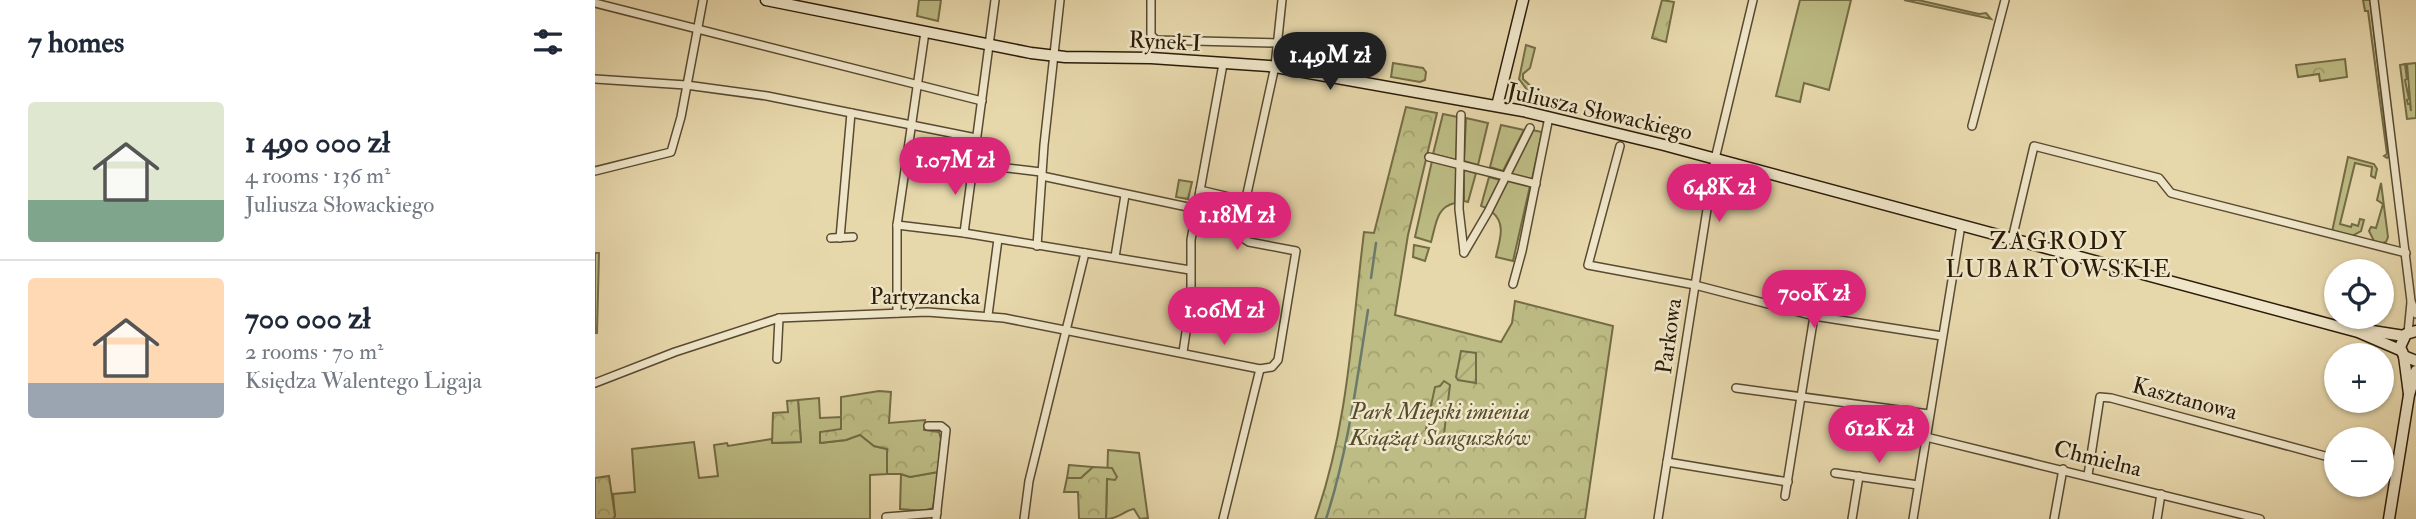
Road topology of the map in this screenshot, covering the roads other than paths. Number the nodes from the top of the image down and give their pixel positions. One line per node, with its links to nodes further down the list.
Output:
1 (702, 0): 12 (street)
2 (766, 0): 13 (main road, Rynek I)
3 (995, 0): 15 (street)
4 (1060, 0): 16 (street)
5 (1151, 0): 14 (street)
6 (1282, 0): 14 (street)
7 (1523, 0): 23 (main road)
8 (1753, 0): 33 (street, Parkowa)
9 (2005, 0): 28 (street)
10 (2374, 0): 54 (street)
11 (595, 3): 12 (street)
12 (696, 29): 20 (street); 21 (street)
13 (925, 33): 15 (main road, Rynek I); 21 (street)
14 (1277, 43): 18 (street)
15 (990, 46): 16 (main road, Rynek I); 22 (street)
16 (1053, 56): 17 (main road, Rynek I); 37 (street)
17 (1223, 64): 18 (main road, Rynek I); 40 (street)
18 (1275, 66): 23 (main road, Juliusza Słowackiego); 42 (street)
19 (595, 79): 20 (street)
20 (686, 85): 24 (street); 36 (street)
21 (918, 86): 22 (street); 27 (street)
22 (982, 101): 30 (street)
23 (1497, 106): 26 (main road, Juliusza Słowackiego)
24 (851, 113): 27 (street); 49 (street)
25 (1461, 115): 35 (street)
26 (1549, 117): 33 (main road, Juliusza Słowackiego); 39 (street)
27 (910, 125): 30 (street); 44 (street)
28 (1972, 126)
29 (1529, 128): 38 (street)
30 (977, 138): 34 (street)
31 (1620, 146): 58 (street)
32 (1429, 157): 35 (street)
33 (1715, 159): 45 (main road, Juliusza Słowackiego); 58 (street, Parkowa)
34 (973, 164): 37 (street); 46 (street)
35 (1460, 165): 38 (street); 38 (street)
36 (595, 171)
37 (1042, 174): 41 (street); 52 (street)
38 (1506, 176): 39 (street)
39 (1536, 184): 57 (street)
40 (1200, 190): 42 (street); 43 (street)
41 (1125, 195): 43 (street); 55 (street)
42 (1246, 201): 73 (street)
43 (1197, 209): 56 (street)
44 (897, 225): 46 (street); 60 (street)
45 (1961, 225): 51 (main road, Juliusza Słowackiego); 68 (street)
46 (964, 233): 50 (street)
47 (853, 237): 49 (street)
48 (831, 238): 49 (street)
49 (840, 238)
50 (998, 239): 52 (street); 62 (street)
51 (2012, 239): 54 (street); 66 (main road, Juliusza Słowackiego)
52 (1037, 246): 53 (street)
53 (1085, 253): 55 (street); 65 (street)
54 (2406, 253): 59 (street)
55 (1115, 257): 56 (street)
56 (1190, 270): 69 (street)
57 (1513, 284)
58 (1695, 285): 63 (street); 83 (street, Parkowa)
59 (2411, 301): 61 (street); 67 (street)
60 (897, 313): 62 (street, Partyzancka); 64 (street, Partyzancka)
61 (2416, 314)
62 (988, 315): 65 (street, Partyzancka)
63 (1814, 316): 68 (street); 78 (street)
64 (779, 318): 71 (street); 75 (street, Partyzancka)
65 (1067, 329): 69 (street, Partyzancka); 96 (street)
66 (2358, 332): 67 (main road, Juliusza Słowackiego); 70 (main road, Juliusza Słowackiego)
67 (2409, 333): 70 (main road)
68 (1942, 336): 79 (street)
69 (1182, 352): 73 (street, Partyzancka)
70 (2402, 354): 72 (main road, Juliusza Słowackiego); 77 (main road)
71 (777, 359)
72 (2416, 361)
73 (1260, 369): 97 (street)
74 (2416, 371): 77 (main road)
75 (595, 383)
76 (1736, 388): 78 (street)
77 (2409, 395): 85 (main road)
78 (1801, 397): 79 (street); 89 (street)
79 (1929, 414): 81 (street)
80 (928, 426): 93 (street)
81 (1926, 436): 84 (street, Chmielna); 90 (street)
82 (2324, 456): 87 (street, Kasztanowa)
83 (1667, 462): 89 (street); 98 (street, Parkowa)
84 (2063, 469): 87 (street, Chmielna); 101 (street)
85 (2396, 470): 104 (main road)
86 (1835, 473): 88 (street)
87 (2088, 475): 91 (street, Chmielna)
88 (1859, 476): 90 (street); 99 (street)
89 (1788, 481): 92 (street)
90 (1918, 485): 100 (street)
91 (2161, 494): 95 (street, Chmielna); 102 (street)
92 (1785, 495)
93 (936, 516): 94 (street)
94 (886, 517)
95 (2241, 517): 103 (street, Chmielna)
96 (1024, 519)
97 (1223, 519)
98 (1658, 519)
99 (1852, 519)
100 (1913, 519)
101 (2054, 519)
102 (2157, 519)
103 (2260, 519)
104 (2389, 519)

